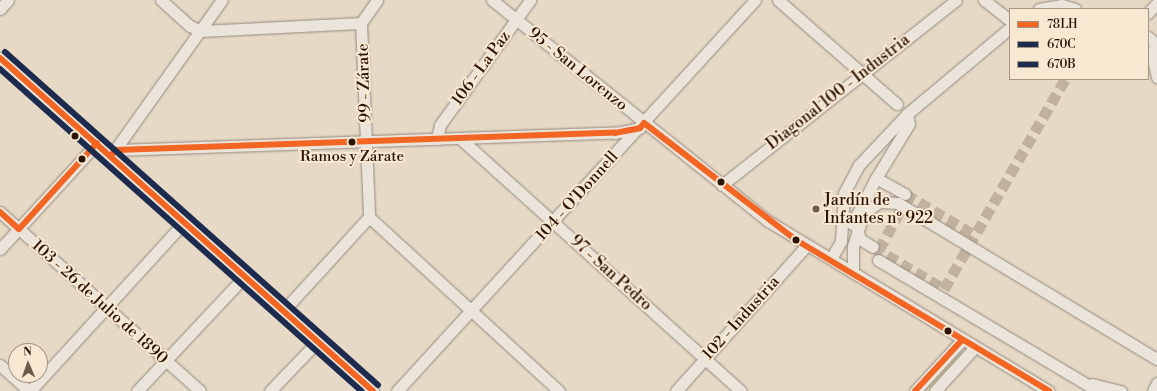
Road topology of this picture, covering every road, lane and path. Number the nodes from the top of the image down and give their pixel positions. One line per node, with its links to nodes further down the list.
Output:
1 (8, 0): 14 (street)
2 (161, 0): 20 (street)
3 (222, 0): 20 (street)
4 (377, 0): 18 (street)
5 (492, 0): 16 (street, 95 - San Lorenzo)
6 (530, 0): 16 (street, 106 - La Paz)
7 (755, 0): 28 (street, 104 - O'Donnell)
8 (778, 0): 24 (street)
9 (956, 0): 24 (street, Diagonal 100 - Industria)
10 (984, 0): 17 (street)
11 (1157, 3): 15 (street)
12 (1045, 8): 13 (street)
13 (1072, 8)
14 (0, 10)
15 (1149, 12)
16 (516, 19): 28 (street, 95 - San Lorenzo); 29 (street, 106 - La Paz)
17 (1009, 19)
18 (362, 23): 20 (street, 99 - Zárate); 31 (street, 99 - Zárate)
19 (1009, 29): 27 (street)
20 (201, 31): 33 (street)
21 (1149, 40): 22 (street)
22 (1153, 50): 25 (street)
23 (0, 58): 32 (street)
24 (862, 74): 26 (street); 35 (street, Diagonal 100 - Industria)
25 (1157, 77)
26 (897, 104)
27 (907, 114): 34 (street); 47 (street)
28 (642, 125): 30 (street); 35 (street, 95 - San Lorenzo); 40 (street, 104 - O'Donnell)
29 (437, 139): 30 (street); 31 (street)
30 (462, 140): 40 (street, 97 - San Pedro)
31 (366, 142): 33 (street); 38 (street, 99 - Zárate)
32 (97, 143): 33 (street); 42 (street)
33 (114, 153): 39 (street)
34 (876, 178): 36 (street); 44 (street)
35 (722, 185): 43 (street, 95 - San Lorenzo)
36 (902, 199): 41 (street); 58 (street)
37 (0, 212): 42 (street, 103 - 26 de Julio de 1890)
38 (369, 217): 52 (street); 53 (street)
39 (184, 221): 50 (street); 51 (street)
40 (553, 221): 53 (street, 104 - O'Donnell); 57 (street, 97 - San Pedro)
41 (857, 228): 44 (street); 45 (street)
42 (18, 229): 46 (street); 51 (street, 103 - 26 de Julio de 1890)
43 (806, 246): 47 (street, 95 - San Lorenzo); 57 (street, 102 - Industria)
44 (853, 246): 49 (street)
45 (873, 247)
46 (0, 249)
47 (831, 259): 49 (street, 95 - San Lorenzo)
48 (878, 260): 62 (street)
49 (853, 272): 54 (street, 95 - San Lorenzo)
50 (245, 276): 52 (street); 59 (street)
51 (105, 309): 59 (street, 103 - 26 de Julio de 1890); 63 (street)
52 (284, 310): 55 (street)
53 (471, 313): 68 (street, 104 - O'Donnell); 69 (street)
54 (962, 340): 56 (street, 95 - San Lorenzo); 72 (street)
55 (318, 341): 66 (street); 67 (street)
56 (975, 347): 73 (street); 74 (street, 95 - San Lorenzo)
57 (705, 358): 70 (street, 102 - Industria); 71 (street, 97 - San Pedro)
58 (1157, 359)
59 (166, 361): 64 (street); 65 (street, 103 - 26 de Julio de 1890)
60 (0, 365): 63 (street)
61 (1157, 384): 77 (street)
62 (1087, 385): 75 (street); 76 (street)
63 (29, 391)
64 (137, 391)
65 (200, 391)
66 (270, 391)
67 (373, 391)
68 (397, 391)
69 (559, 391)
70 (676, 391)
71 (741, 391)
72 (915, 391)
73 (934, 391)
74 (1049, 391)
75 (1098, 391)
76 (1121, 391)
77 (1153, 391)

